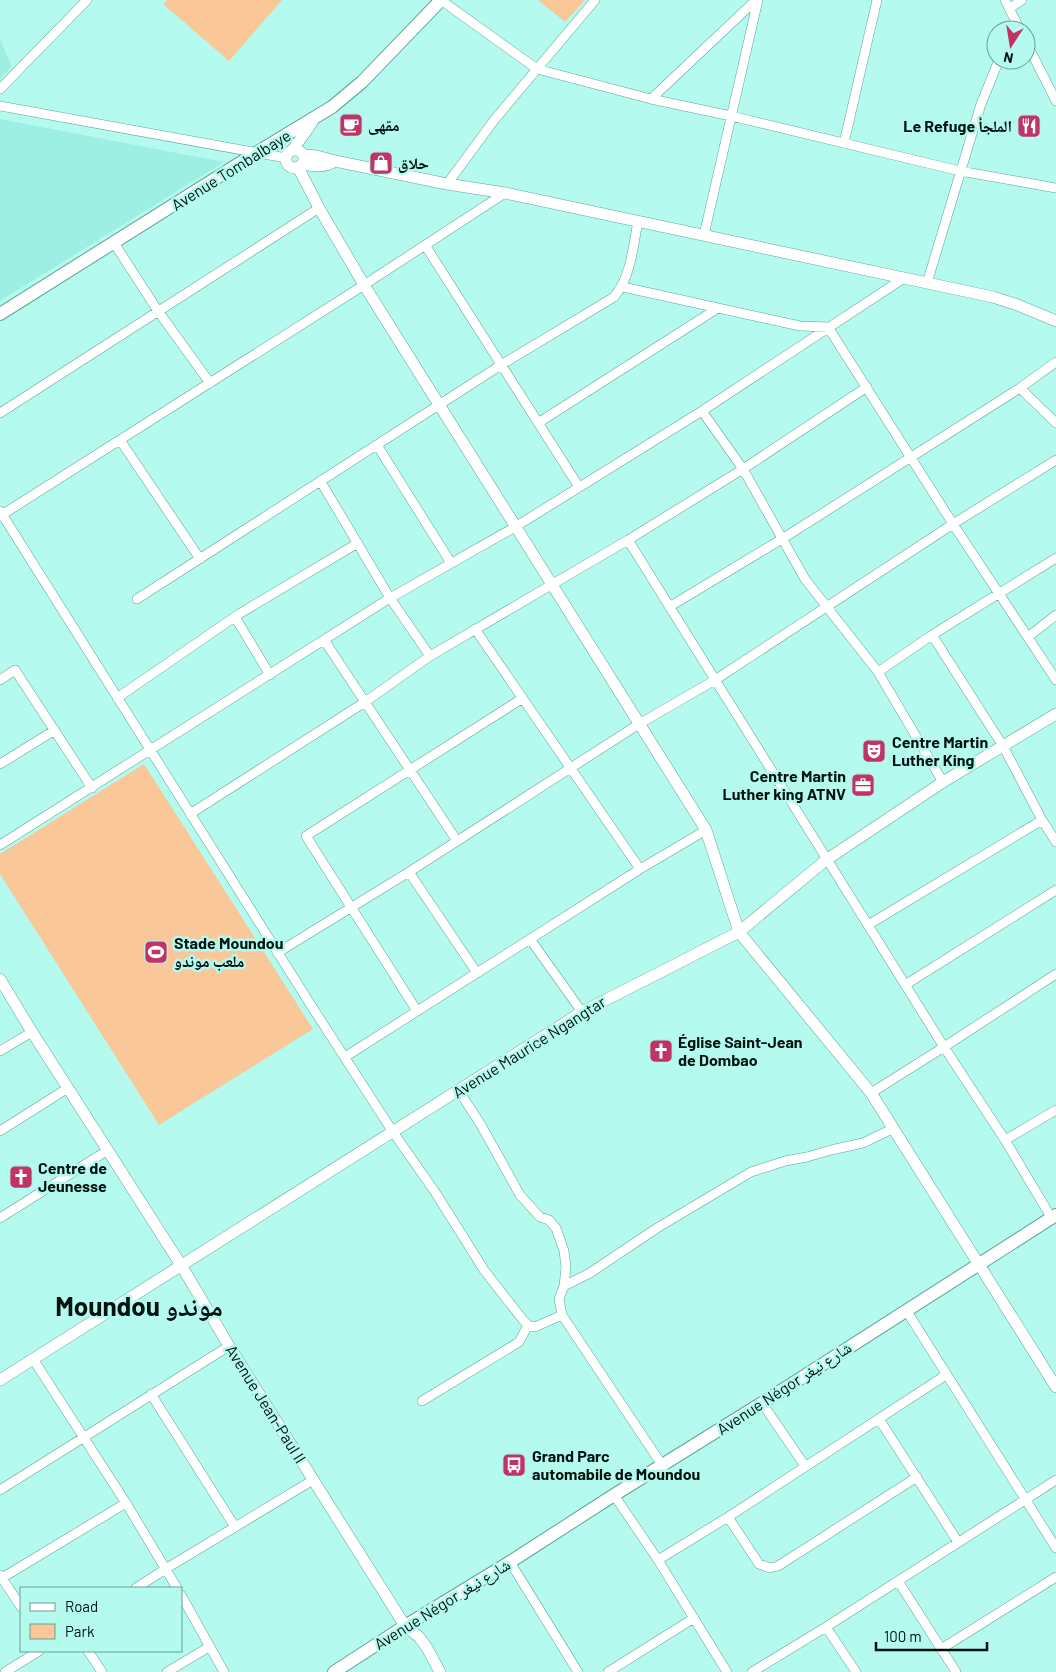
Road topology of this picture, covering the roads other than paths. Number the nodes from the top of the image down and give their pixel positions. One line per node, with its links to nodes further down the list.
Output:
1 (87, 0): 12 (street)
2 (441, 0): 10 (street); 17 (main road, Avenue Tombalbaye)
3 (595, 0): 10 (street)
4 (757, 0): 13 (street); 16 (street)
5 (877, 0): 18 (street)
6 (1020, 1): 7 (street)
7 (1008, 4): 8 (street)
8 (1014, 20)
9 (1036, 62): 14 (street)
10 (537, 69): 13 (street); 22 (street)
11 (995, 70): 21 (street)
12 (0, 89)
13 (651, 99): 16 (street)
14 (1056, 102)
15 (0, 106): 19 (street)
16 (731, 116): 18 (street); 27 (street)
17 (311, 124): 19 (main road, Avenue Tombalbaye); 20 (street)
18 (844, 143): 21 (street)
19 (256, 153): 20 (street); 28 (main road, Avenue Tombalbaye)
20 (298, 158): 22 (street); 25 (street)
21 (960, 171): 23 (street); 31 (street)
22 (446, 184): 24 (street)
23 (1056, 188)
24 (505, 193): 26 (street); 29 (street)
25 (319, 208): 32 (street); 35 (street)
26 (638, 221): 27 (street); 33 (street)
27 (704, 235): 30 (street)
28 (114, 243): 35 (street); 36 (main road, Avenue Tombalbaye)
29 (425, 245): 32 (street); 40 (street)
30 (904, 278): 31 (street); 38 (street)
31 (927, 283): 37 (street)
32 (364, 285): 41 (street); 44 (street)
33 (622, 287): 34 (street); 40 (street)
34 (718, 308): 38 (street); 47 (street)
35 (158, 311): 41 (street); 46 (street)
36 (0, 314)
37 (1056, 322)
38 (828, 327): 42 (street); 45 (street)
39 (1056, 362): 43 (street)
40 (501, 365): 44 (street); 47 (street)
41 (210, 383): 49 (street)
42 (866, 386): 51 (street); 53 (street)
43 (1020, 388): 48 (street); 51 (street)
44 (439, 405): 50 (street); 58 (street)
45 (702, 410): 53 (street); 55 (street)
46 (0, 413)
47 (538, 423): 55 (street)
48 (1056, 423)
49 (120, 440): 56 (street); 62 (street)
50 (377, 445): 54 (street); 64 (street)
51 (911, 456): 57 (street); 59 (street)
52 (1056, 460): 57 (street)
53 (743, 469): 59 (street); 60 (street)
54 (321, 482): 61 (street); 62 (street)
55 (579, 487): 58 (street)
56 (1, 514): 83 (street)
57 (953, 524): 66 (street); 70 (street)
58 (515, 527): 64 (street); 65 (street)
59 (782, 539): 69 (street); 70 (street)
60 (628, 540): 65 (street); 69 (street)
61 (358, 543): 67 (street); 72 (street)
62 (200, 558): 68 (street)
63 (1056, 558): 66 (street)
64 (451, 563): 67 (street)
65 (551, 584): 73 (street); 87 (street)
66 (999, 593): 74 (street); 75 (street)
67 (390, 598): 76 (street); 77 (street)
68 (137, 599)
69 (669, 607): 81 (street)
70 (827, 607): 78 (street); 81 (street)
71 (1056, 615): 75 (street)
72 (234, 617): 79 (street); 83 (street)
73 (475, 629): 77 (street); 84 (street)
74 (932, 634): 78 (street); 89 (street)
75 (1028, 637): 82 (street)
76 (324, 640): 79 (street); 85 (street)
77 (430, 656): 85 (street)
78 (878, 672): 94 (street)
79 (270, 675): 90 (street)
80 (0, 680): 88 (street)
81 (715, 680): 87 (street); 102 (street)
82 (1056, 680)
83 (117, 698): 90 (street)
84 (523, 698): 92 (street); 93 (street)
85 (365, 702): 93 (street); 96 (street)
86 (1056, 714): 89 (street, Avenue Maurice Ngangtar)
87 (639, 724): 92 (street); 98 (street)
88 (55, 730): 91 (street); 95 (street)
89 (1003, 746): 94 (street, Avenue Maurice Ngangtar); 97 (street)
90 (151, 751): 95 (street); 96 (street)
91 (0, 764)
92 (571, 767): 99 (street); 103 (street)
93 (409, 770): 99 (street); 106 (street)
94 (943, 782): 102 (street, Avenue Maurice Ngangtar)
95 (92, 788): 101 (street)
96 (190, 814): 110 (street)
97 (1042, 820): 100 (street); 107 (street)
98 (706, 830): 103 (street); 108 (street)
99 (457, 841): 104 (street)
100 (1056, 842)
101 (0, 845)
102 (826, 860): 107 (street); 108 (street, Avenue Maurice Ngangtar)
103 (640, 869): 109 (street)
104 (409, 872): 106 (street); 111 (street)
105 (1056, 890): 114 (street)
106 (351, 907): 110 (street); 115 (street)
107 (868, 925): 114 (street)
108 (739, 932): 116 (street, Avenue Maurice Ngangtar); 123 (street)
109 (530, 939): 111 (street); 116 (street)
110 (277, 953): 120 (street)
111 (477, 973): 115 (street)
112 (1056, 974): 118 (street)
113 (0, 979): 117 (street, Avenue Jean-Paul II)
114 (905, 985): 118 (street)
115 (417, 1011): 120 (street)
116 (582, 1012): 122 (street, Avenue Maurice Ngangtar)
117 (32, 1032): 119 (street); 121 (street, Avenue Jean-Paul II)
118 (944, 1047): 123 (street); 128 (street)
119 (0, 1050)
120 (345, 1057): 127 (street)
121 (68, 1088): 126 (street); 129 (street, Avenue Jean-Paul II)
122 (458, 1091): 127 (street, Avenue Maurice Ngangtar); 134 (street)
123 (871, 1093): 125 (street)
124 (1056, 1110): 128 (street)
125 (894, 1128): 132 (street); 134 (street)
126 (0, 1132)
127 (393, 1132): 133 (street, Avenue Maurice Ngangtar); 137 (street)
128 (1005, 1140): 130 (street)
129 (108, 1150): 131 (street); 133 (street, Avenue Jean-Paul II)
130 (1054, 1216): 132 (main road, Avenue Négor شارع نيغر)
131 (0, 1218)
132 (979, 1264): 135 (main road, Avenue Négor شارع نيغر); 142 (street)
133 (181, 1265): 138 (street, Avenue Jean-Paul II); 139 (street, Avenue Maurice Ngangtar)
134 (564, 1286): 136 (street)
135 (906, 1310): 140 (street); 145 (main road, Avenue Négor شارع نيغر)
136 (562, 1316): 137 (street); 148 (street)
137 (528, 1325): 144 (street)
138 (229, 1346): 143 (street); 151 (street, Avenue Jean-Paul II)
139 (33, 1359): 141 (street, Avenue Maurice Ngangtar); 147 (street)
140 (946, 1376): 146 (street); 155 (street)
141 (0, 1380)
142 (1055, 1383)
143 (151, 1394): 147 (street); 158 (street)
144 (422, 1401)
145 (762, 1403): 148 (main road, Avenue Négor شارع نيغر); 149 (street)
146 (879, 1419): 149 (street); 150 (street)
147 (84, 1437): 153 (street); 156 (street)
148 (662, 1465): 154 (main road, Avenue Négor شارع نيغر)
149 (805, 1466): 157 (street)
150 (917, 1477): 157 (street); 159 (street)
151 (313, 1480): 158 (street); 172 (street, Avenue Jean-Paul II)
152 (1056, 1480): 155 (street)
153 (0, 1490)
154 (614, 1495): 161 (street); 162 (main road, Avenue Négor شارع نيغر)
155 (1025, 1499): 159 (street); 160 (street)
156 (126, 1503): 163 (street); 164 (street)
157 (728, 1517): 161 (street)
158 (235, 1527): 163 (street)
159 (958, 1542): 166 (street)
160 (1056, 1548)
161 (658, 1560): 171 (street)
162 (510, 1562): 172 (main road, Avenue Négor شارع نيغر); 185 (street)
163 (167, 1568): 167 (street); 168 (street)
164 (1, 1577): 170 (street)
165 (1056, 1577): 175 (street)
166 (898, 1581): 173 (street); 175 (street)
167 (138, 1587)
168 (176, 1587)
169 (182, 1598): 174 (street)
170 (20, 1606)
171 (694, 1618): 186 (street); 187 (street)
172 (405, 1626): 183 (main road, Avenue Négor شارع نيغر); 184 (street, Avenue Jean-Paul II)
173 (826, 1627): 178 (street); 188 (street)
174 (209, 1647): 181 (street); 182 (street)
175 (941, 1649): 189 (street)
176 (37, 1652): 179 (street)
177 (89, 1652): 180 (street)
178 (754, 1671)
179 (5, 1672)
180 (102, 1672)
181 (168, 1672)
182 (224, 1672)
183 (334, 1672)
184 (440, 1672)
185 (578, 1672)
186 (608, 1672)
187 (727, 1672)
188 (856, 1672)
189 (956, 1672)

